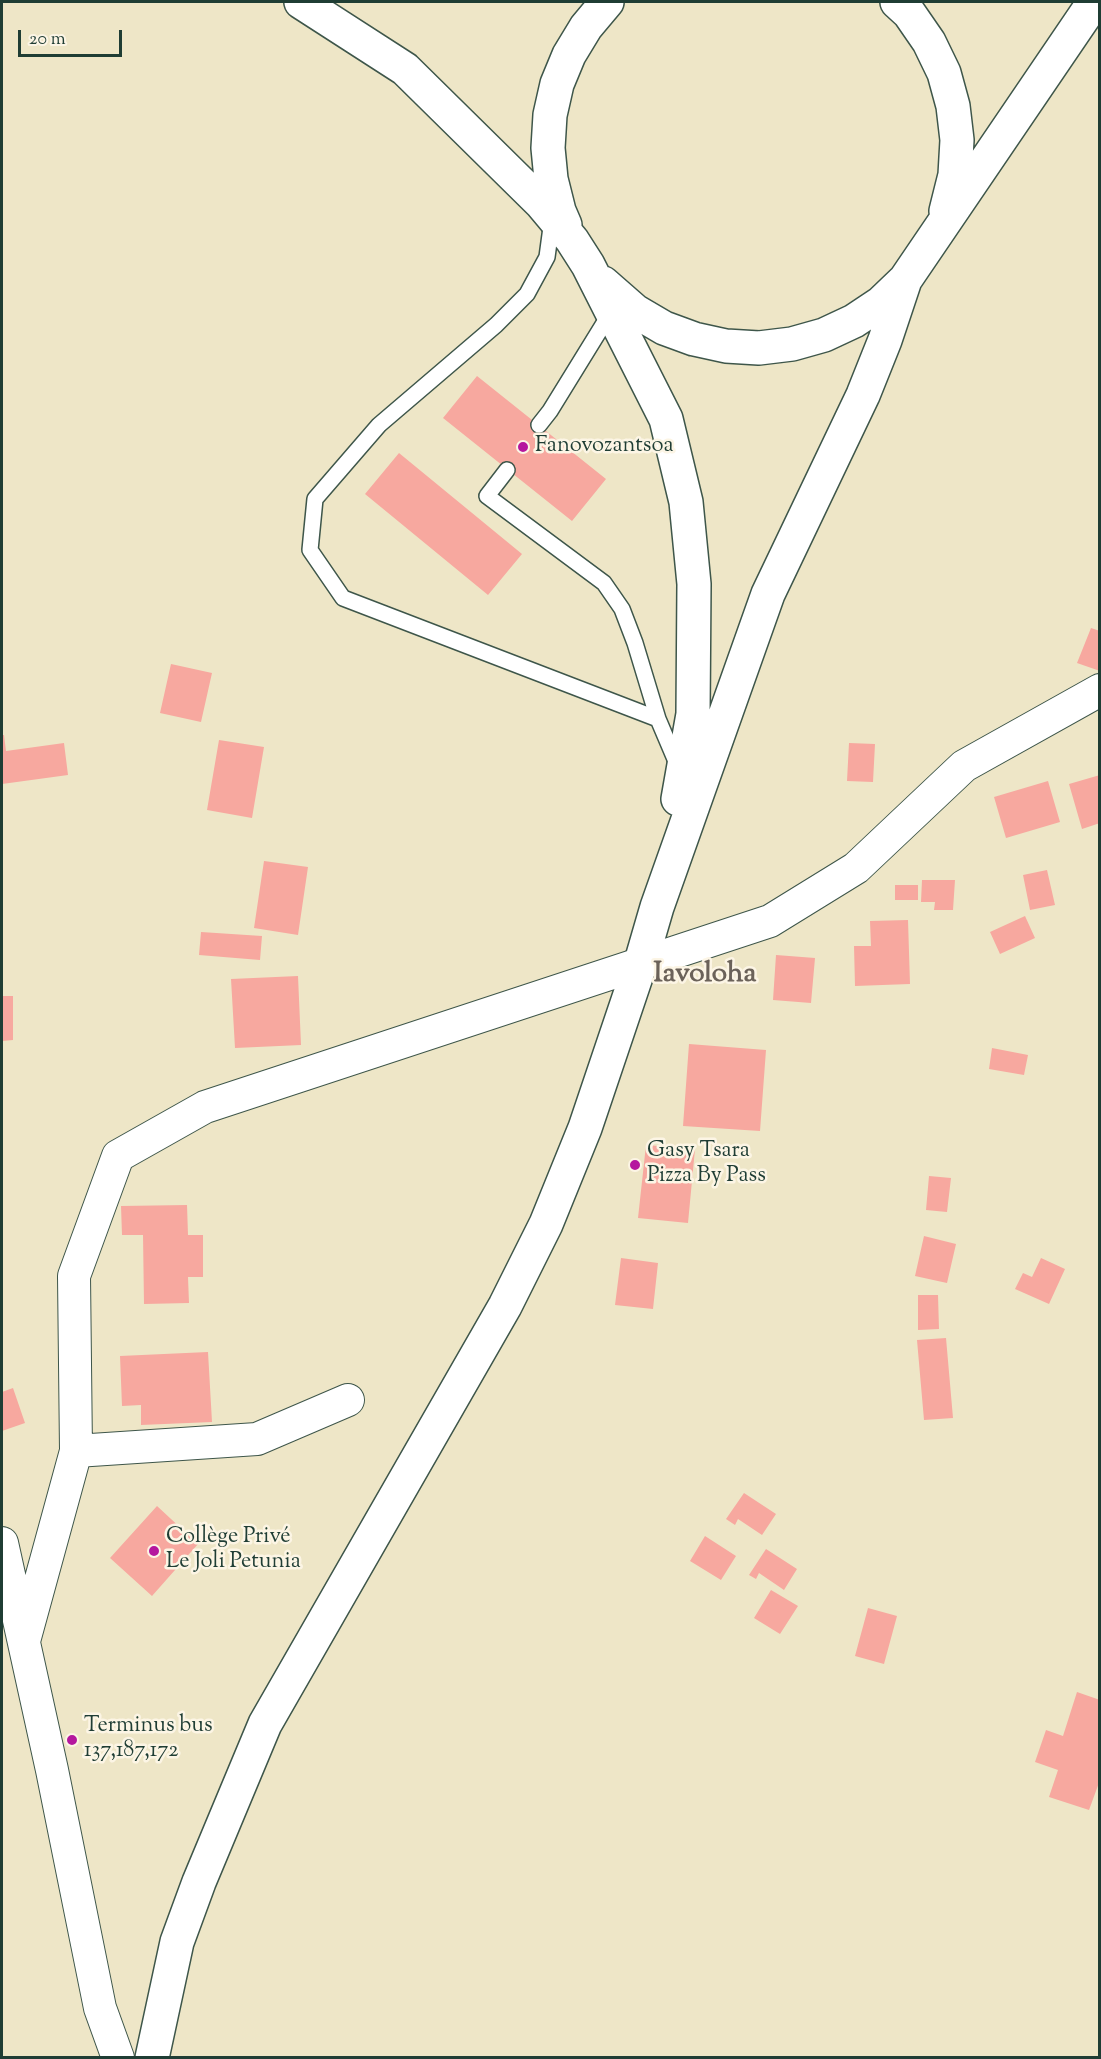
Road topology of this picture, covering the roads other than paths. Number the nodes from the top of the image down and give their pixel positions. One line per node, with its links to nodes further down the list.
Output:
1 (301, 2): 6 (main road)
2 (607, 2): 6 (main road)
3 (897, 2): 5 (main road)
4 (1094, 2): 5 (main road)
5 (933, 240): 7 (main road)
6 (571, 241): 7 (main road); 8 (main road); 12 (lane)
7 (905, 280): 14 (main road)
8 (611, 312): 9 (lane); 13 (main road)
9 (539, 425)
10 (507, 470): 12 (lane)
11 (1100, 690): 15 (street)
12 (658, 719): 13 (lane)
13 (682, 777): 14 (main road)
14 (657, 907): 15 (main road)
15 (641, 962): 17 (street); 21 (main road)
16 (348, 1400): 17 (street)
17 (76, 1451): 19 (street)
18 (2, 1543): 19 (street)
19 (24, 1641): 20 (street)
20 (118, 2058)
21 (152, 2058)

